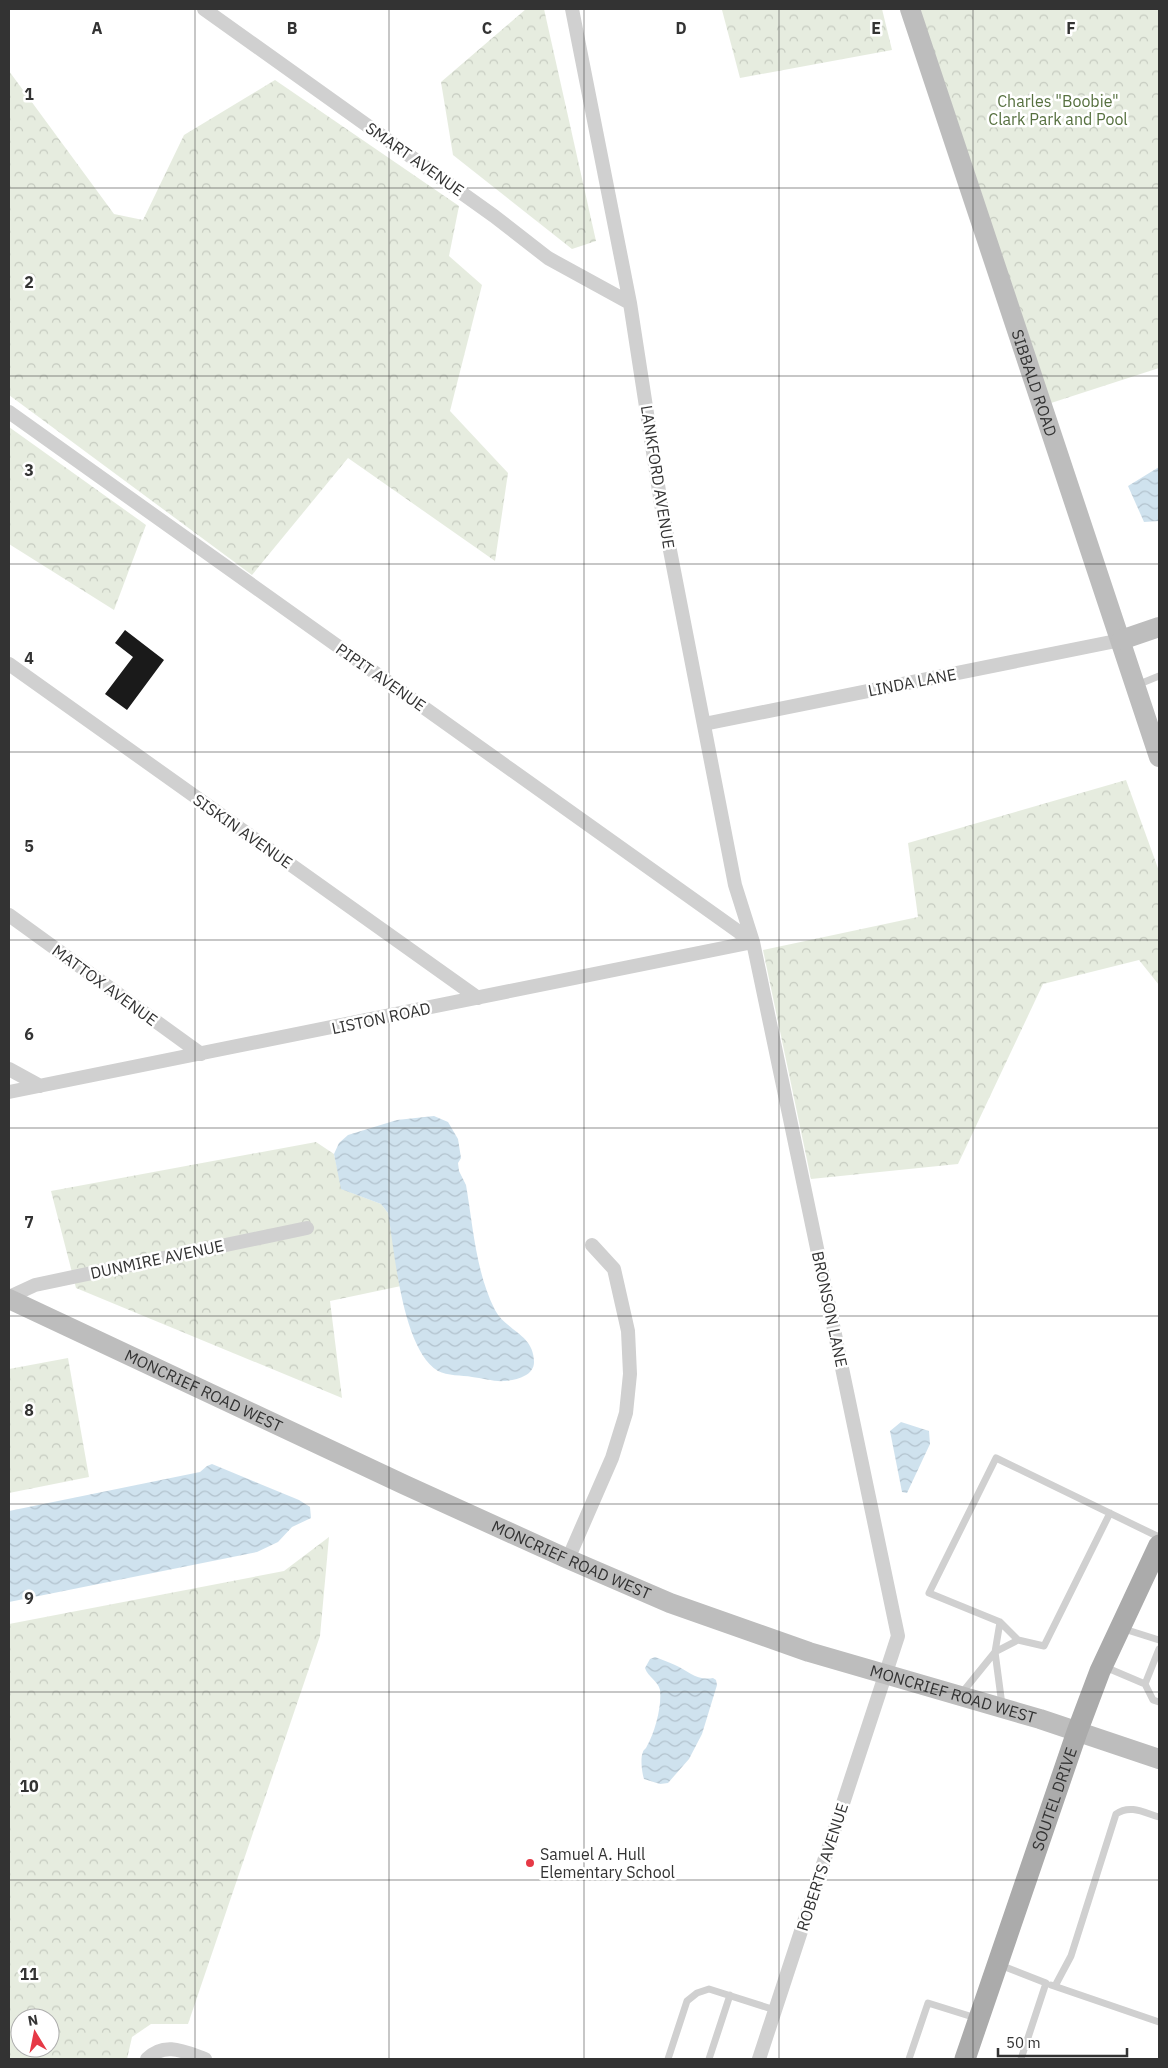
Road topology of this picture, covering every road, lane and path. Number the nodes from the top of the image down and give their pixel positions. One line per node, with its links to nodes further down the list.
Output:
1 (204, 9): 4 (street, SMART AVENUE)
2 (572, 9): 4 (street, LANKFORD AVENUE)
3 (910, 9): 7 (main road, SIBBALD ROAD)
4 (630, 303): 11 (street, LANKFORD AVENUE)
5 (9, 412): 14 (street, PIPIT AVENUE)
6 (1159, 627): 7 (main road)
7 (1121, 640): 10 (main road, SIBBALD ROAD); 11 (street, LINDA LANE)
8 (9, 664): 15 (street, SISKIN AVENUE)
9 (1159, 676): 10 (lane)
10 (1136, 685): 12 (main road, SIBBALD ROAD)
11 (704, 724): 14 (street, LANKFORD AVENUE)
12 (1159, 757)
13 (9, 915): 16 (street, MATTOX AVENUE)
14 (753, 942): 15 (street, LISTON ROAD); 34 (street, BRONSON LANE)
15 (478, 998): 16 (street, LISTON ROAD)
16 (202, 1054): 18 (street, LISTON ROAD)
17 (9, 1069): 18 (street)
18 (40, 1086): 19 (street, LISTON ROAD)
19 (9, 1092)
20 (307, 1228): 22 (street, DUNMIRE AVENUE)
21 (592, 1245): 26 (street)
22 (9, 1298): 26 (main road, MONCRIEF ROAD WEST)
23 (1110, 1513): 24 (lane); 27 (lane); 29 (lane)
24 (1159, 1537)
25 (1159, 1545): 28 (main road, SOUTEL DRIVE)
26 (568, 1559): 34 (main road, MONCRIEF ROAD WEST)
27 (1000, 1622): 29 (lane); 32 (lane)
28 (1120, 1628): 30 (lane); 33 (main road, SOUTEL DRIVE)
29 (1018, 1640): 32 (lane)
30 (1159, 1640)
31 (1159, 1649): 35 (lane)
32 (995, 1652): 36 (lane); 38 (lane)
33 (1103, 1666): 35 (lane); 39 (main road, SOUTEL DRIVE)
34 (886, 1676): 36 (main road, MONCRIEF ROAD WEST); 46 (street, ROBERTS AVENUE)
35 (1145, 1684): 37 (lane)
36 (959, 1696): 38 (main road, MONCRIEF ROAD WEST)
37 (1159, 1702)
38 (1002, 1708): 39 (main road, MONCRIEF ROAD WEST)
39 (1077, 1732): 40 (main road, MONCRIEF ROAD WEST); 42 (main road, SOUTEL DRIVE)
40 (1159, 1759)
41 (1159, 1817): 44 (lane)
42 (997, 1964): 43 (lane); 47 (main road, SOUTEL DRIVE)
43 (1046, 1983): 44 (lane); 56 (lane)
44 (1054, 1986): 48 (lane)
45 (730, 1995): 46 (lane); 51 (lane); 52 (lane)
46 (775, 2010): 53 (street, ROBERTS AVENUE)
47 (979, 2019): 54 (lane); 55 (main road, SOUTEL DRIVE)
48 (1159, 2022)
49 (152, 2056): 50 (street)
50 (205, 2059)
51 (668, 2059)
52 (709, 2059)
53 (759, 2059)
54 (909, 2059)
55 (965, 2059)
56 (1022, 2059)

